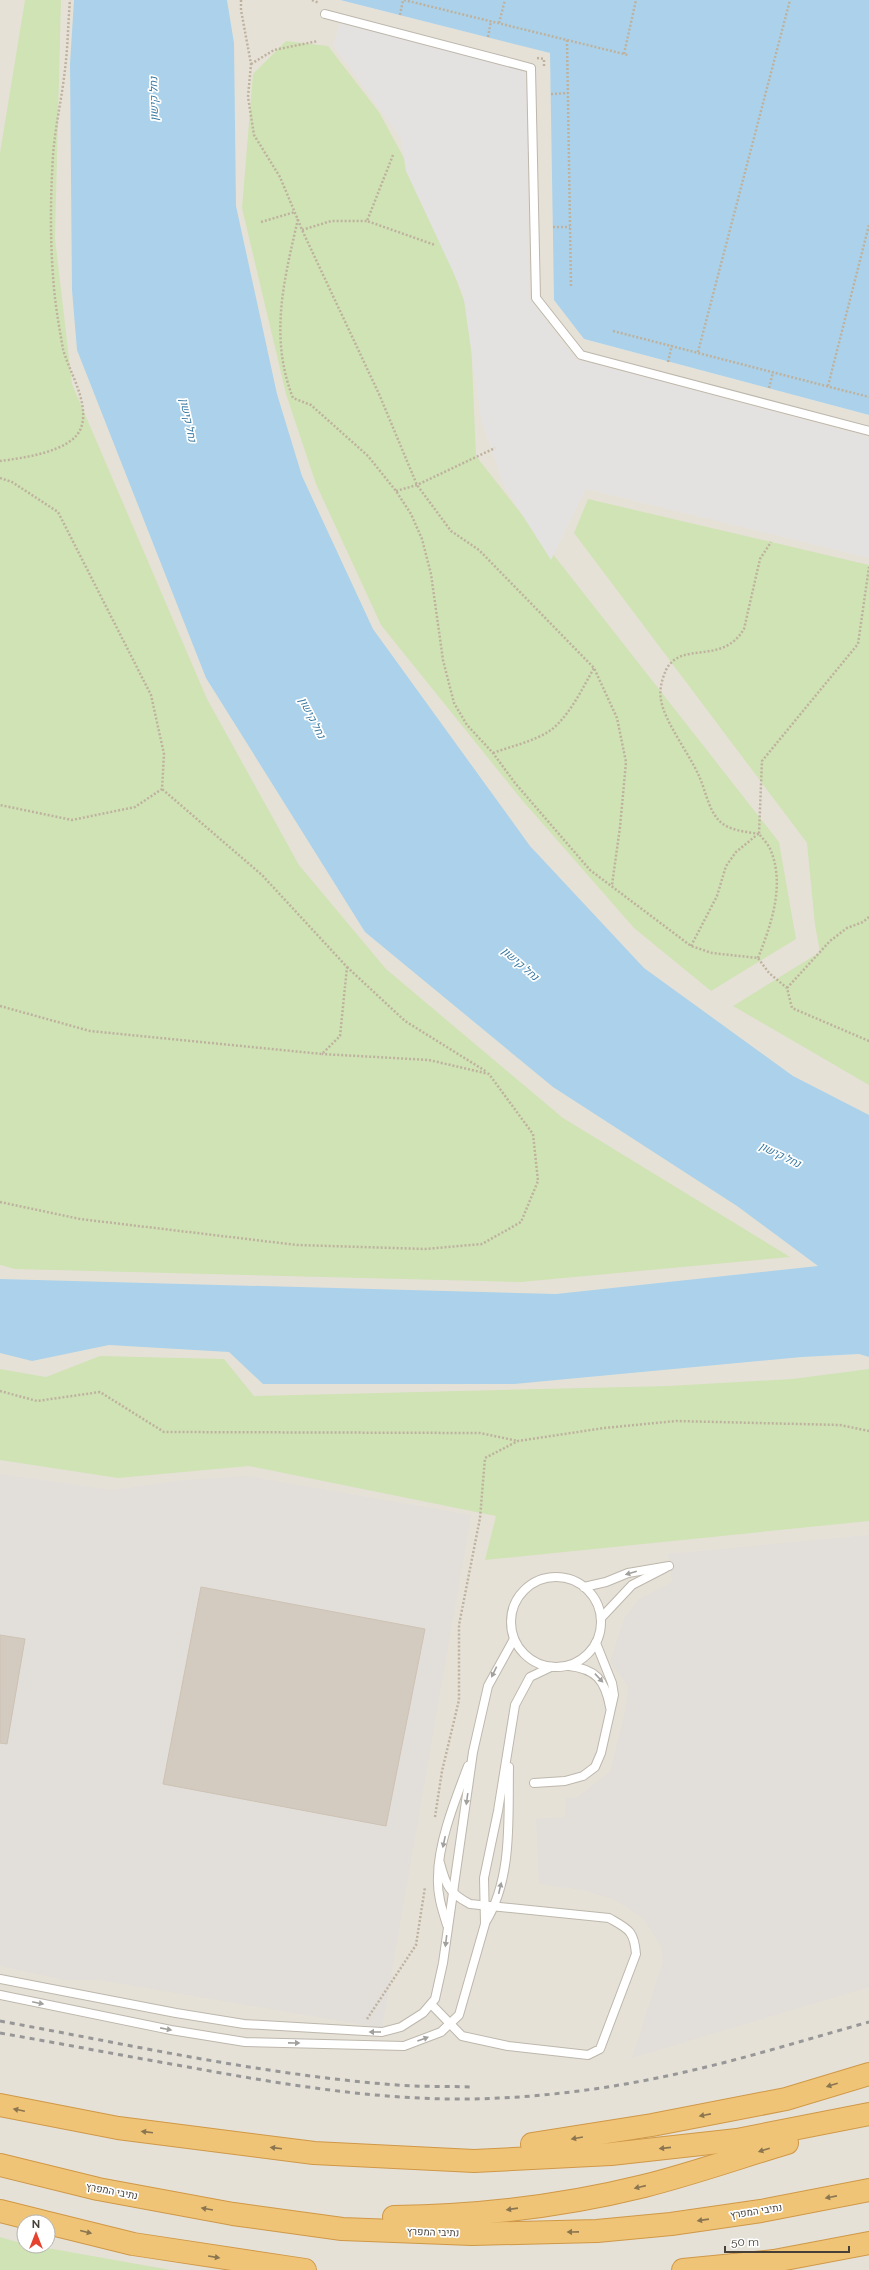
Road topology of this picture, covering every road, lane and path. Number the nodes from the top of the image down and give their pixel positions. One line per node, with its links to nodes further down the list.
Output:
1 (70, 0): 44 (path)
2 (241, 0): 17 (path)
3 (404, 0): 8 (path); 9 (path)
4 (505, 0): 10 (path)
5 (636, 0): 14 (path)
6 (790, 0): 34 (path)
7 (325, 14): 42 (lane)
8 (400, 15)
9 (492, 21): 10 (path); 11 (path)
10 (499, 23): 12 (path)
11 (488, 37)
12 (567, 40): 14 (path); 20 (path)
13 (318, 41): 17 (path)
14 (624, 54): 15 (path)
15 (628, 55)
16 (529, 56): 18 (path)
17 (251, 64): 22 (path)
18 (544, 73)
19 (551, 94): 20 (path)
20 (568, 94): 28 (path)
21 (394, 155): 24 (path)
22 (295, 212): 23 (path); 25 (path)
23 (298, 219): 29 (path); 47 (path)
24 (367, 221): 29 (path); 30 (path)
25 (261, 222)
26 (869, 225): 37 (path)
27 (553, 227): 28 (path)
28 (570, 227): 31 (path)
29 (302, 230): 46 (path)
30 (435, 245)
31 (571, 287)
32 (614, 331): 33 (path)
33 (672, 345): 34 (path); 35 (path)
34 (698, 352): 36 (path)
35 (661, 363)
36 (773, 372): 37 (path); 38 (path)
37 (828, 386): 41 (path)
38 (769, 388)
39 (765, 391): 40 (path)
40 (773, 393)
41 (869, 397)
42 (869, 431)
43 (495, 448): 46 (path)
44 (0, 461)
45 (0, 478): 52 (path)
46 (417, 485): 47 (path); 50 (path)
47 (396, 491): 51 (path)
48 (771, 542): 54 (path)
49 (869, 567): 54 (path)
50 (594, 668): 51 (path); 55 (path)
51 (493, 752): 55 (path)
52 (162, 789): 53 (path); 59 (path)
53 (0, 805)
54 (759, 834): 57 (path); 58 (path)
55 (612, 885): 57 (path)
56 (869, 917): 60 (path)
57 (691, 946): 58 (path)
58 (758, 958): 60 (path)
59 (347, 967): 63 (path); 64 (path)
60 (788, 988): 62 (path)
61 (0, 1006): 63 (path)
62 (869, 1040)
63 (322, 1054): 64 (path)
64 (489, 1074): 65 (path)
65 (0, 1202)
66 (0, 1391): 68 (path)
67 (869, 1431): 68 (path)
68 (518, 1441): 79 (path)
69 (584, 1587): 70 (lane); 70 (lane, one-way to 69); 71 (lane)
70 (601, 1618): 72 (lane)
71 (514, 1639): 74 (lane); 77 (lane, one-way to 77)
72 (596, 1644): 73 (lane); 75 (lane)
73 (566, 1666): 74 (lane); 75 (lane, one-way to 75)
74 (551, 1667): 76 (lane)
75 (610, 1711): 78 (lane)
76 (509, 1738): 83 (lane); 84 (lane, one-way to 76)
77 (473, 1752): 80 (lane, one-way to 80); 82 (lane, one-way to 82)
78 (534, 1783)
79 (434, 1824)
80 (440, 1863): 82 (lane); 86 (lane)
81 (425, 1885): 91 (path)
82 (453, 1895): 83 (lane); 86 (lane)
83 (484, 1905): 84 (lane); 85 (lane)
84 (495, 1907): 85 (lane); 90 (lane)
85 (485, 1924): 90 (lane)
86 (448, 1927): 89 (lane, one-way to 89)
87 (0, 1979): 91 (lane)
88 (0, 1995): 90 (lane, one-way to 90)
89 (431, 2004): 90 (lane); 91 (lane, one-way to 91)
90 (449, 2024)
91 (359, 2032)
92 (869, 2074): 96 (highway, one-way to 96)
93 (0, 2105): 96 (highway, one-way to 93)
94 (869, 2114): 96 (highway, one-way to 96)
95 (869, 2119): 101 (highway, one-way to 101)
96 (314, 2153)
97 (0, 2165): 101 (highway, נתיבי המפרץ, one-way to 97)
98 (869, 2190): 101 (highway, נתיבי המפרץ, one-way to 101)
99 (0, 2210): 100 (highway)
100 (16, 2214)
101 (233, 2214)
102 (56, 2225): 106 (highway, one-way to 106)
103 (869, 2243): 105 (highway)
104 (869, 2249): 105 (highway)
105 (774, 2261): 107 (highway)
106 (306, 2270)
107 (683, 2270)

